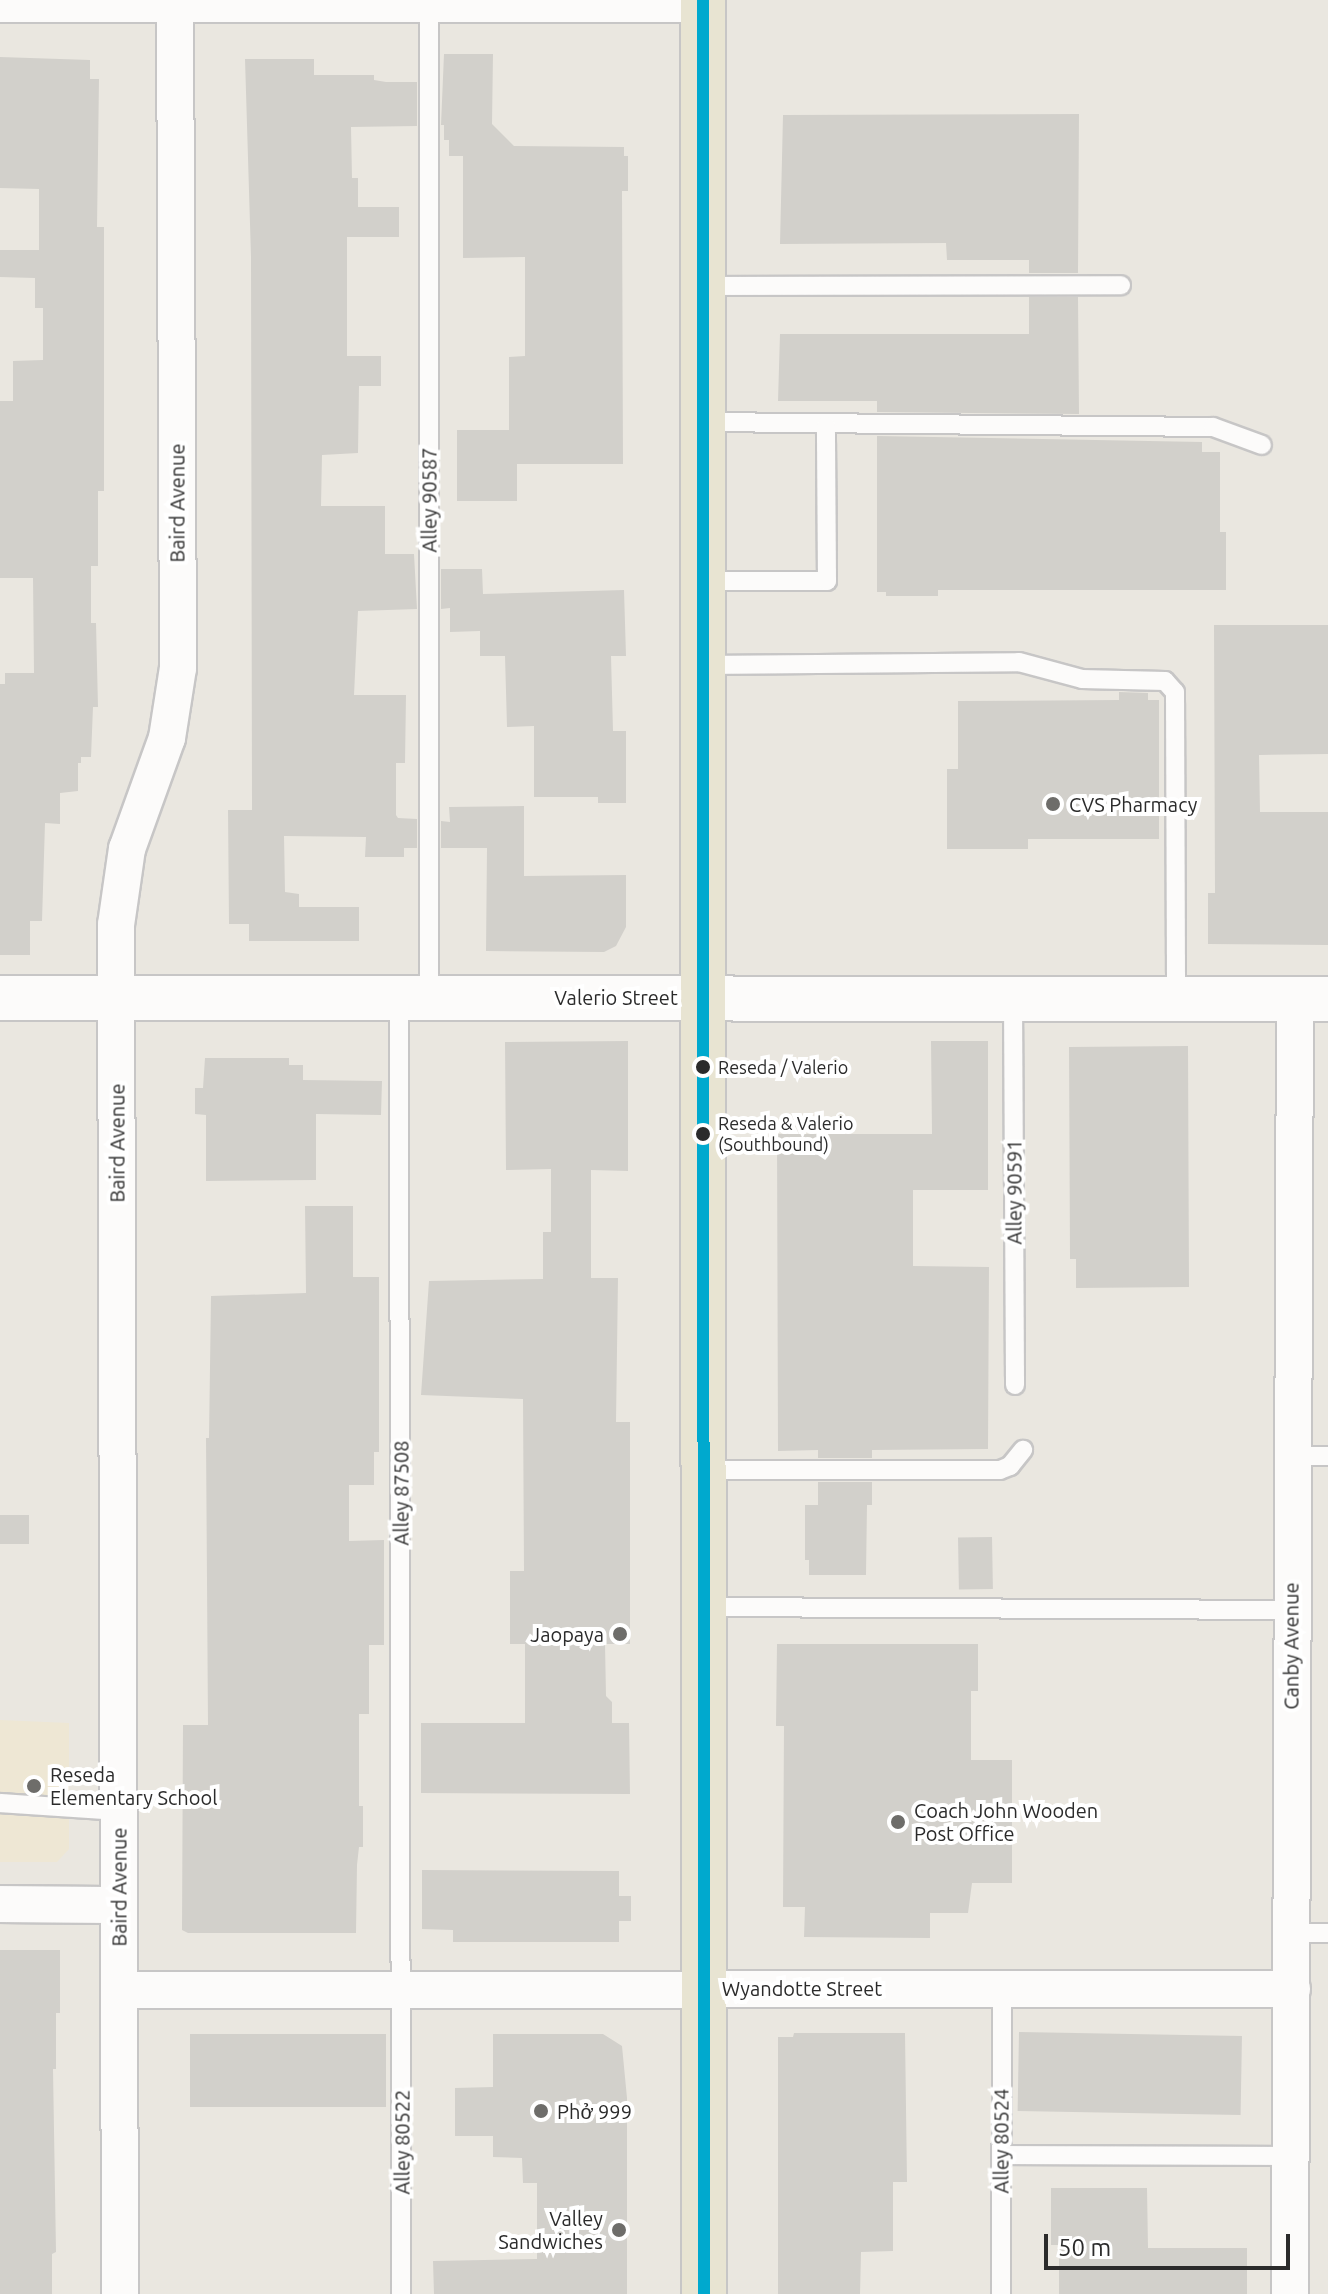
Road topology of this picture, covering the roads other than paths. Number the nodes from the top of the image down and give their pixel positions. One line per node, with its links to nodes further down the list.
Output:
1 (175, 2): 2 (street); 4 (street); 12 (street, Baird Avenue)
2 (429, 2): 3 (street); 13 (lane, Alley 90587)
3 (703, 2): 6 (main road)
4 (0, 4)
5 (1121, 285): 6 (lane)
6 (703, 286): 7 (main road)
7 (703, 422): 8 (lane); 10 (main road)
8 (826, 426): 9 (lane); 10 (lane)
9 (1262, 445)
10 (703, 581): 11 (main road)
11 (703, 665): 14 (main road); 16 (lane)
12 (116, 997): 13 (street, Valerio Street); 15 (street, Valerio Street); 27 (street, Baird Avenue)
13 (414, 997): 14 (street, Valerio Street); 36 (lane, Alley 87508)
14 (703, 997): 17 (street, Valerio Street); 23 (main road)
15 (0, 998)
16 (1176, 998): 17 (street, Valerio Street); 18 (street, Valerio Street)
17 (1013, 999): 19 (lane, Alley 90591)
18 (1311, 999): 21 (street, Canby Avenue)
19 (1015, 1385)
20 (1023, 1450): 23 (lane)
21 (1292, 1456): 22 (lane); 25 (street, Canby Avenue)
22 (1328, 1456)
23 (704, 1470): 24 (main road)
24 (703, 1607): 25 (lane); 32 (main road)
25 (1291, 1610): 30 (street, Canby Avenue)
26 (0, 1803): 27 (lane)
27 (118, 1811): 29 (street, Baird Avenue)
28 (0, 1904): 29 (street)
29 (118, 1905): 35 (street, Baird Avenue)
30 (1292, 1933): 31 (lane); 34 (street, Canby Avenue)
31 (1328, 1933)
32 (702, 1988): 33 (street, Wyandotte Street); 36 (street, Wyandotte Street); 41 (main road)
33 (1002, 1989): 34 (street, Wyandotte Street); 37 (lane, Alley 80524)
34 (1292, 1989): 38 (street, Canby Avenue)
35 (120, 1990): 36 (street, Wyandotte Street); 39 (street, Baird Avenue)
36 (402, 1990): 40 (lane, Alley 80522)
37 (1001, 2155): 38 (lane); 42 (lane, Alley 80524)
38 (1290, 2156): 43 (street, Canby Avenue)
39 (120, 2294)
40 (401, 2294)
41 (704, 2294)
42 (1001, 2294)
43 (1290, 2294)

